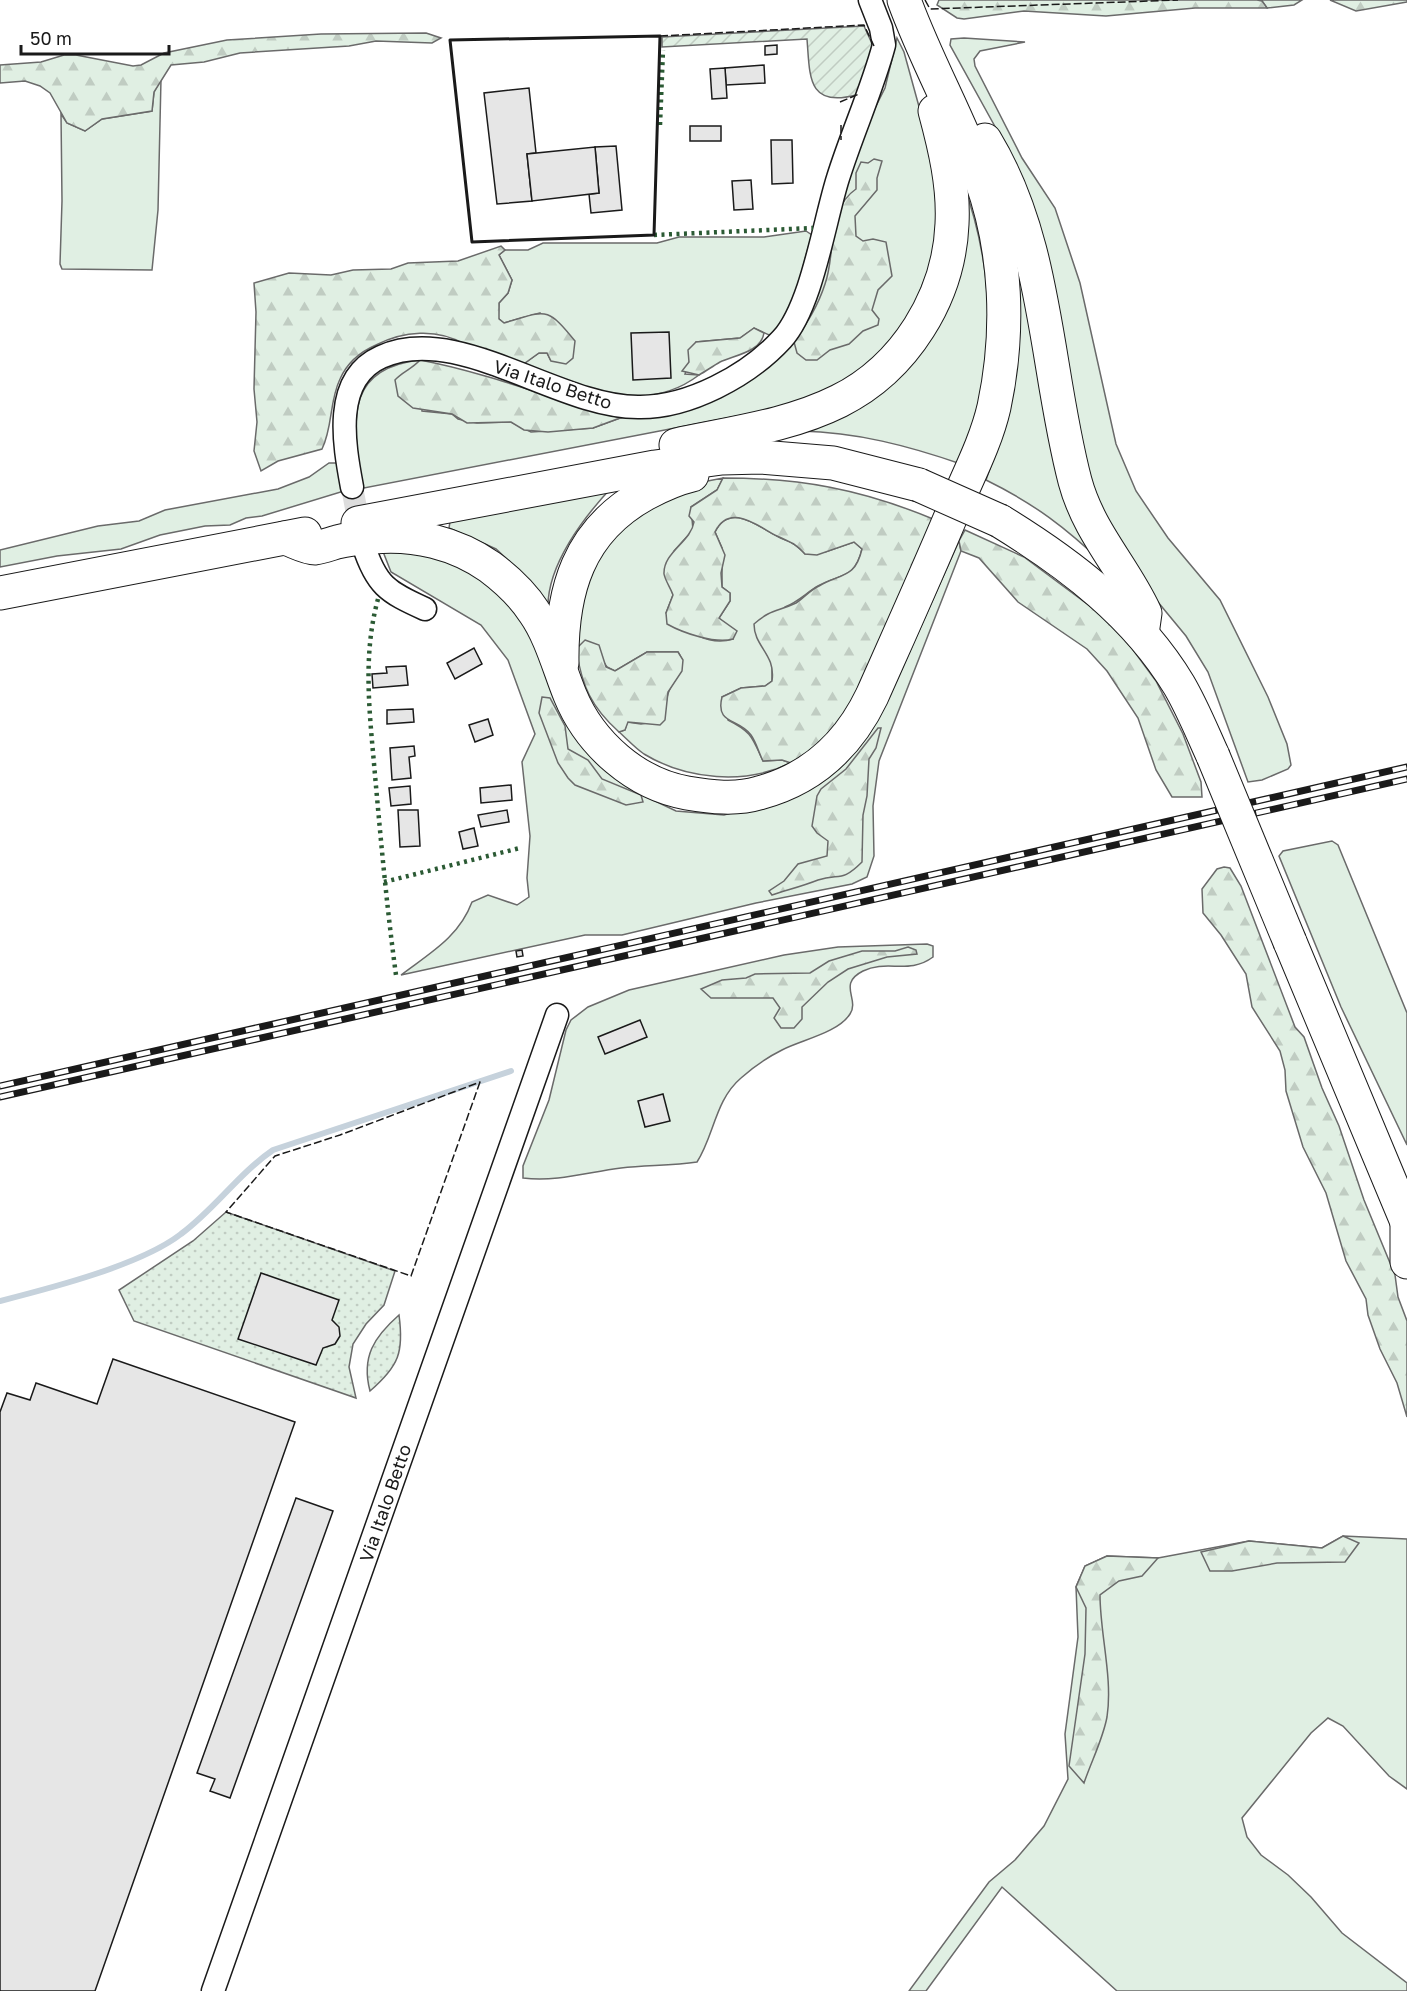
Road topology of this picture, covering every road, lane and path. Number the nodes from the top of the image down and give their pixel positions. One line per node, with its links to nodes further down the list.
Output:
1 (870, 0): 6 (street, Via Italo Betto)
2 (904, 0): 3 (highway); 11 (highway)
3 (921, 48): 5 (highway); 12 (highway)
4 (833, 463): 5 (highway); 11 (highway, bridge); 12 (highway)
5 (599, 477): 7 (highway)
6 (351, 487)
7 (285, 538): 9 (highway); 12 (highway)
8 (363, 544): 10 (street)
9 (0, 593)
10 (425, 609)
11 (1142, 633): 14 (highway, bridge)
12 (563, 674)
13 (557, 1015): 16 (street, Via Italo Betto)
14 (1407, 1222): 15 (highway)
15 (1407, 1262)
16 (213, 1991)

